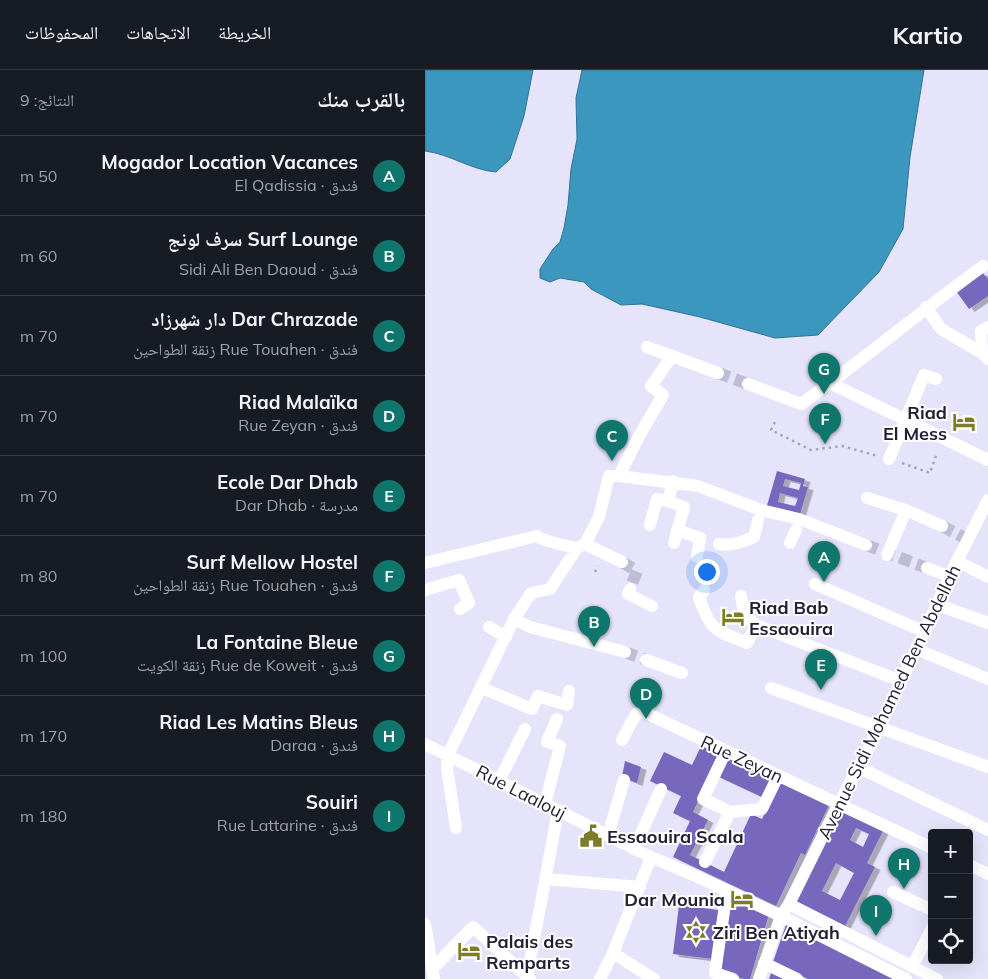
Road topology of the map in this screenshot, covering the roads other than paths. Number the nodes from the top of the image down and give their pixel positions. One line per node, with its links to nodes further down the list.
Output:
1 (983, 266): 2 (street)
2 (926, 307): 6 (street); 9 (street)
3 (988, 327): 6 (street)
4 (647, 346): 5 (street)
5 (672, 356): 7 (street); 14 (street)
6 (985, 356)
7 (718, 373)
8 (936, 379): 11 (street)
9 (830, 383): 10 (street); 11 (street)
10 (748, 384)
11 (905, 418): 12 (street); 13 (street)
12 (889, 459)
13 (988, 460)
14 (619, 476): 15 (street); 28 (street)
15 (673, 481): 18 (street); 29 (street)
16 (867, 498): 19 (street)
17 (988, 500): 32 (street, Avenue Sidi Mohamed Ben Abdellah)
18 (668, 501): 21 (street); 23 (street)
19 (906, 510): 22 (street); 30 (street)
20 (758, 520): 27 (street)
21 (650, 525)
22 (942, 526)
23 (677, 530): 25 (street); 31 (street)
24 (796, 530): 26 (street)
25 (674, 543)
26 (790, 543)
27 (719, 544)
28 (581, 546): 33 (street); 34 (street); 46 (street)
29 (866, 546)
30 (887, 555)
31 (697, 557)
32 (957, 561): 36 (street, Avenue Sidi Mohamed Ben Abdellah); 37 (street)
33 (622, 562)
34 (425, 564)
35 (927, 568): 36 (street)
36 (951, 577): 43 (street, Avenue Sidi Mohamed Ben Abdellah)
37 (988, 577)
38 (815, 584): 50 (street)
39 (630, 589): 44 (street)
40 (425, 590): 45 (street)
41 (704, 590): 48 (street)
42 (741, 596): 48 (street)
43 (938, 605): 47 (street); 50 (street, Avenue Sidi Mohamed Ben Abdellah)
44 (652, 606)
45 (461, 609)
46 (514, 619): 51 (street); 53 (street)
47 (988, 624)
48 (756, 625): 57 (street)
49 (489, 627): 51 (street)
50 (925, 632): 52 (street, Avenue Sidi Mohamed Ben Abdellah)
51 (506, 637): 58 (street)
52 (916, 650): 56 (street); 57 (street, Avenue Sidi Mohamed Ben Abdellah)
53 (625, 652)
54 (646, 660): 55 (street)
55 (682, 673)
56 (988, 679)
57 (901, 681): 62 (street, Avenue Sidi Mohamed Ben Abdellah)
58 (482, 688): 60 (street); 67 (street)
59 (771, 688): 62 (street)
60 (569, 691)
61 (557, 719): 74 (street)
62 (881, 727): 68 (street, Avenue Sidi Mohamed Ben Abdellah); 69 (street)
63 (525, 729): 72 (street)
64 (622, 740): 66 (street, Rue Zeyan)
65 (425, 744): 67 (street, Rue Laalouj)
66 (726, 752): 70 (street, Rue Zeyan); 77 (street)
67 (448, 755): 72 (street, Rue Laalouj); 78 (street)
68 (858, 767): 75 (street, Avenue Sidi Mohamed Ben Abdellah); 79 (street)
69 (988, 767)
70 (778, 776): 75 (street, Rue Zeyan); 77 (street)
71 (624, 780): 80 (street)
72 (499, 781): 74 (street, Rue Laalouj)
73 (661, 789): 82 (street)
74 (545, 804): 76 (street, Rue Laalouj)
75 (838, 805): 81 (street, Rue Zeyan); 91 (street, Avenue Sidi Mohamed Ben Abdellah)
76 (558, 811): 80 (street, Rue Laalouj); 87 (street)
77 (729, 812): 85 (street)
78 (456, 828)
79 (988, 830)
80 (608, 836): 82 (street, Rue Laalouj)
81 (928, 846)
82 (633, 849): 83 (street, Rue Laalouj)
83 (651, 857): 85 (street, Rue Laalouj); 88 (street)
84 (973, 867): 86 (street)
85 (701, 870): 89 (street, Rue Laalouj)
86 (988, 874)
87 (546, 879): 88 (street); 100 (street)
88 (640, 888): 96 (street)
89 (727, 891): 93 (street, Rue Laalouj); 103 (street)
90 (893, 892): 92 (street)
91 (789, 904): 93 (street, Avenue Sidi Mohamed Ben Abdellah); 98 (street)
92 (928, 908)
93 (781, 916): 97 (street, Avenue Sidi Mohamed Ben Abdellah); 106 (street, Rue Laalouj)
94 (425, 924): 99 (street)
95 (928, 936): 98 (street)
96 (613, 953): 101 (street); 102 (street)
97 (765, 963): 104 (street, Avenue Sidi Mohamed Ben Abdellah); 105 (street)
98 (912, 967): 107 (street)
99 (433, 974): 100 (street)
100 (528, 978)
101 (600, 979)
102 (654, 979)
103 (733, 979)
104 (759, 979)
105 (797, 979)
106 (906, 979)
107 (937, 979)

